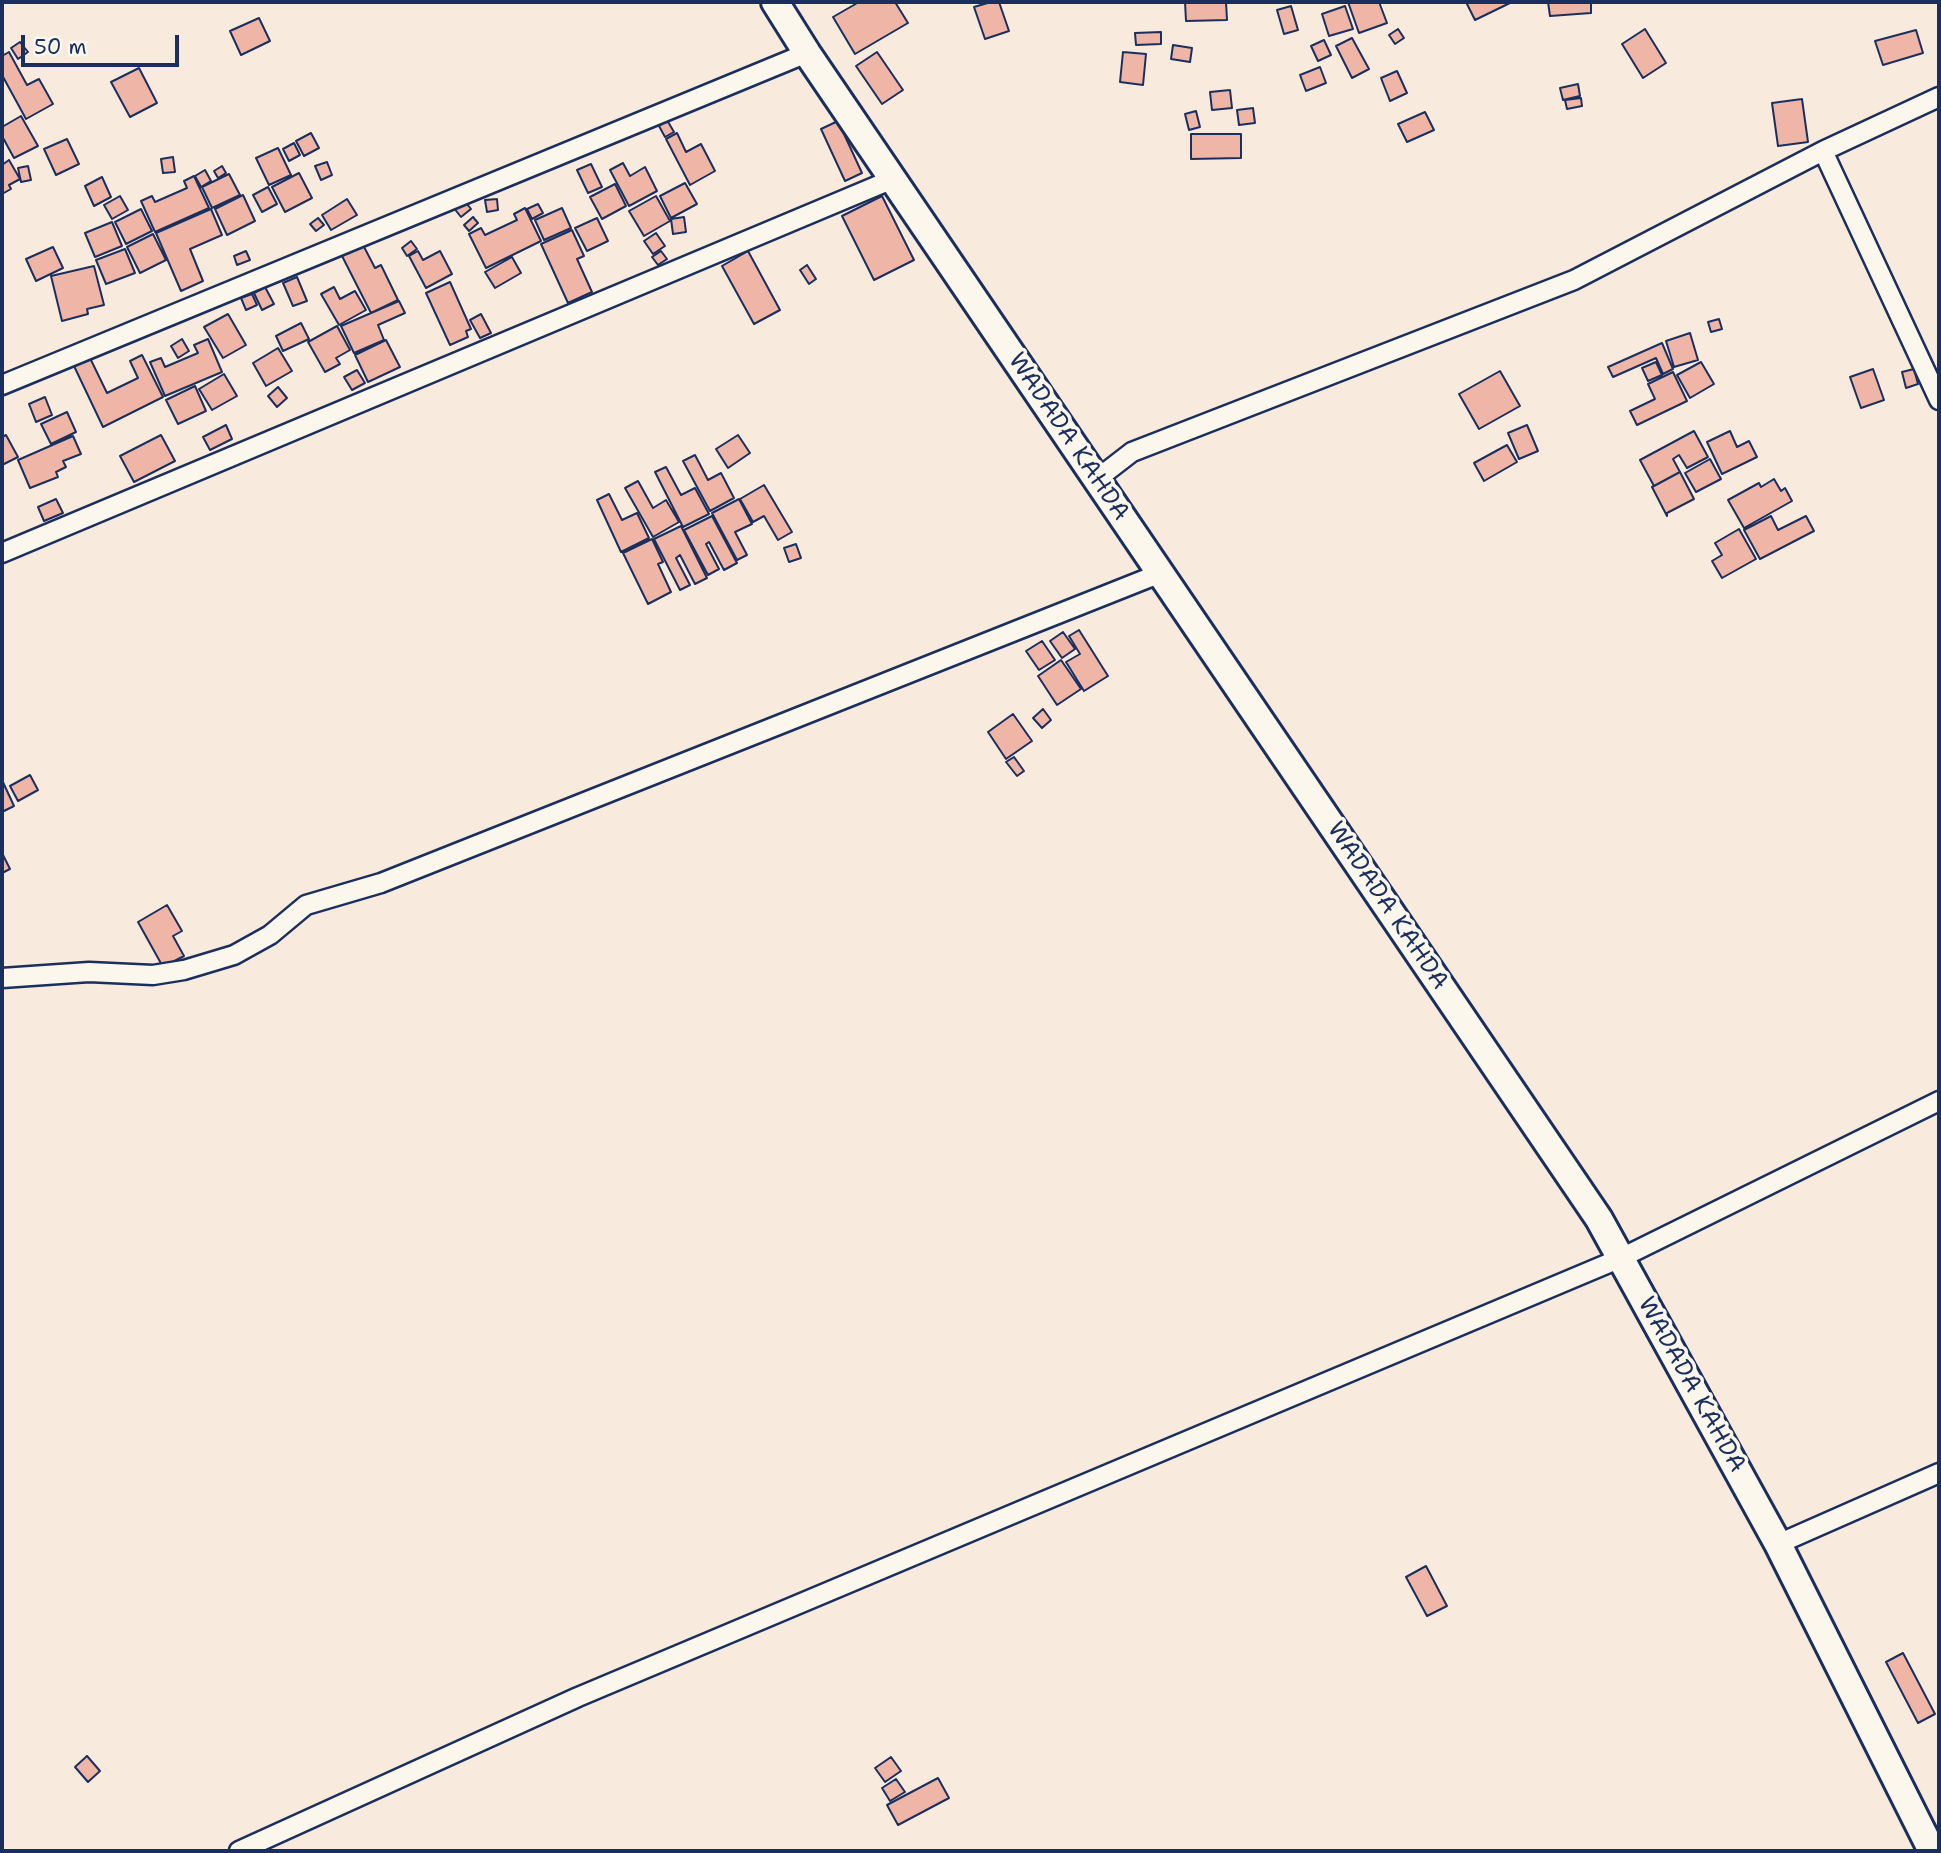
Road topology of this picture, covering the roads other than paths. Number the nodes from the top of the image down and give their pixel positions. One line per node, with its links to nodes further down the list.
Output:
1 (775, 2): 2 (main road, WADADA KAHDA)
2 (807, 53): 5 (main road, WADADA KAHDA); 6 (street)
3 (1939, 97): 4 (street)
4 (1823, 150): 7 (street); 8 (street)
5 (893, 179): 8 (main road, WADADA KAHDA); 9 (street)
6 (2, 384)
7 (1939, 400)
8 (1097, 479): 10 (main road, WADADA KAHDA)
9 (2, 553)
10 (1161, 573): 11 (street); 13 (main road, WADADA KAHDA)
11 (2, 978)
12 (1939, 1101): 13 (street)
13 (1621, 1258): 15 (main road, WADADA KAHDA); 16 (street)
14 (1939, 1473): 15 (street)
15 (1778, 1544): 17 (main road, WADADA KAHDA)
16 (239, 1851)
17 (1932, 1851)

